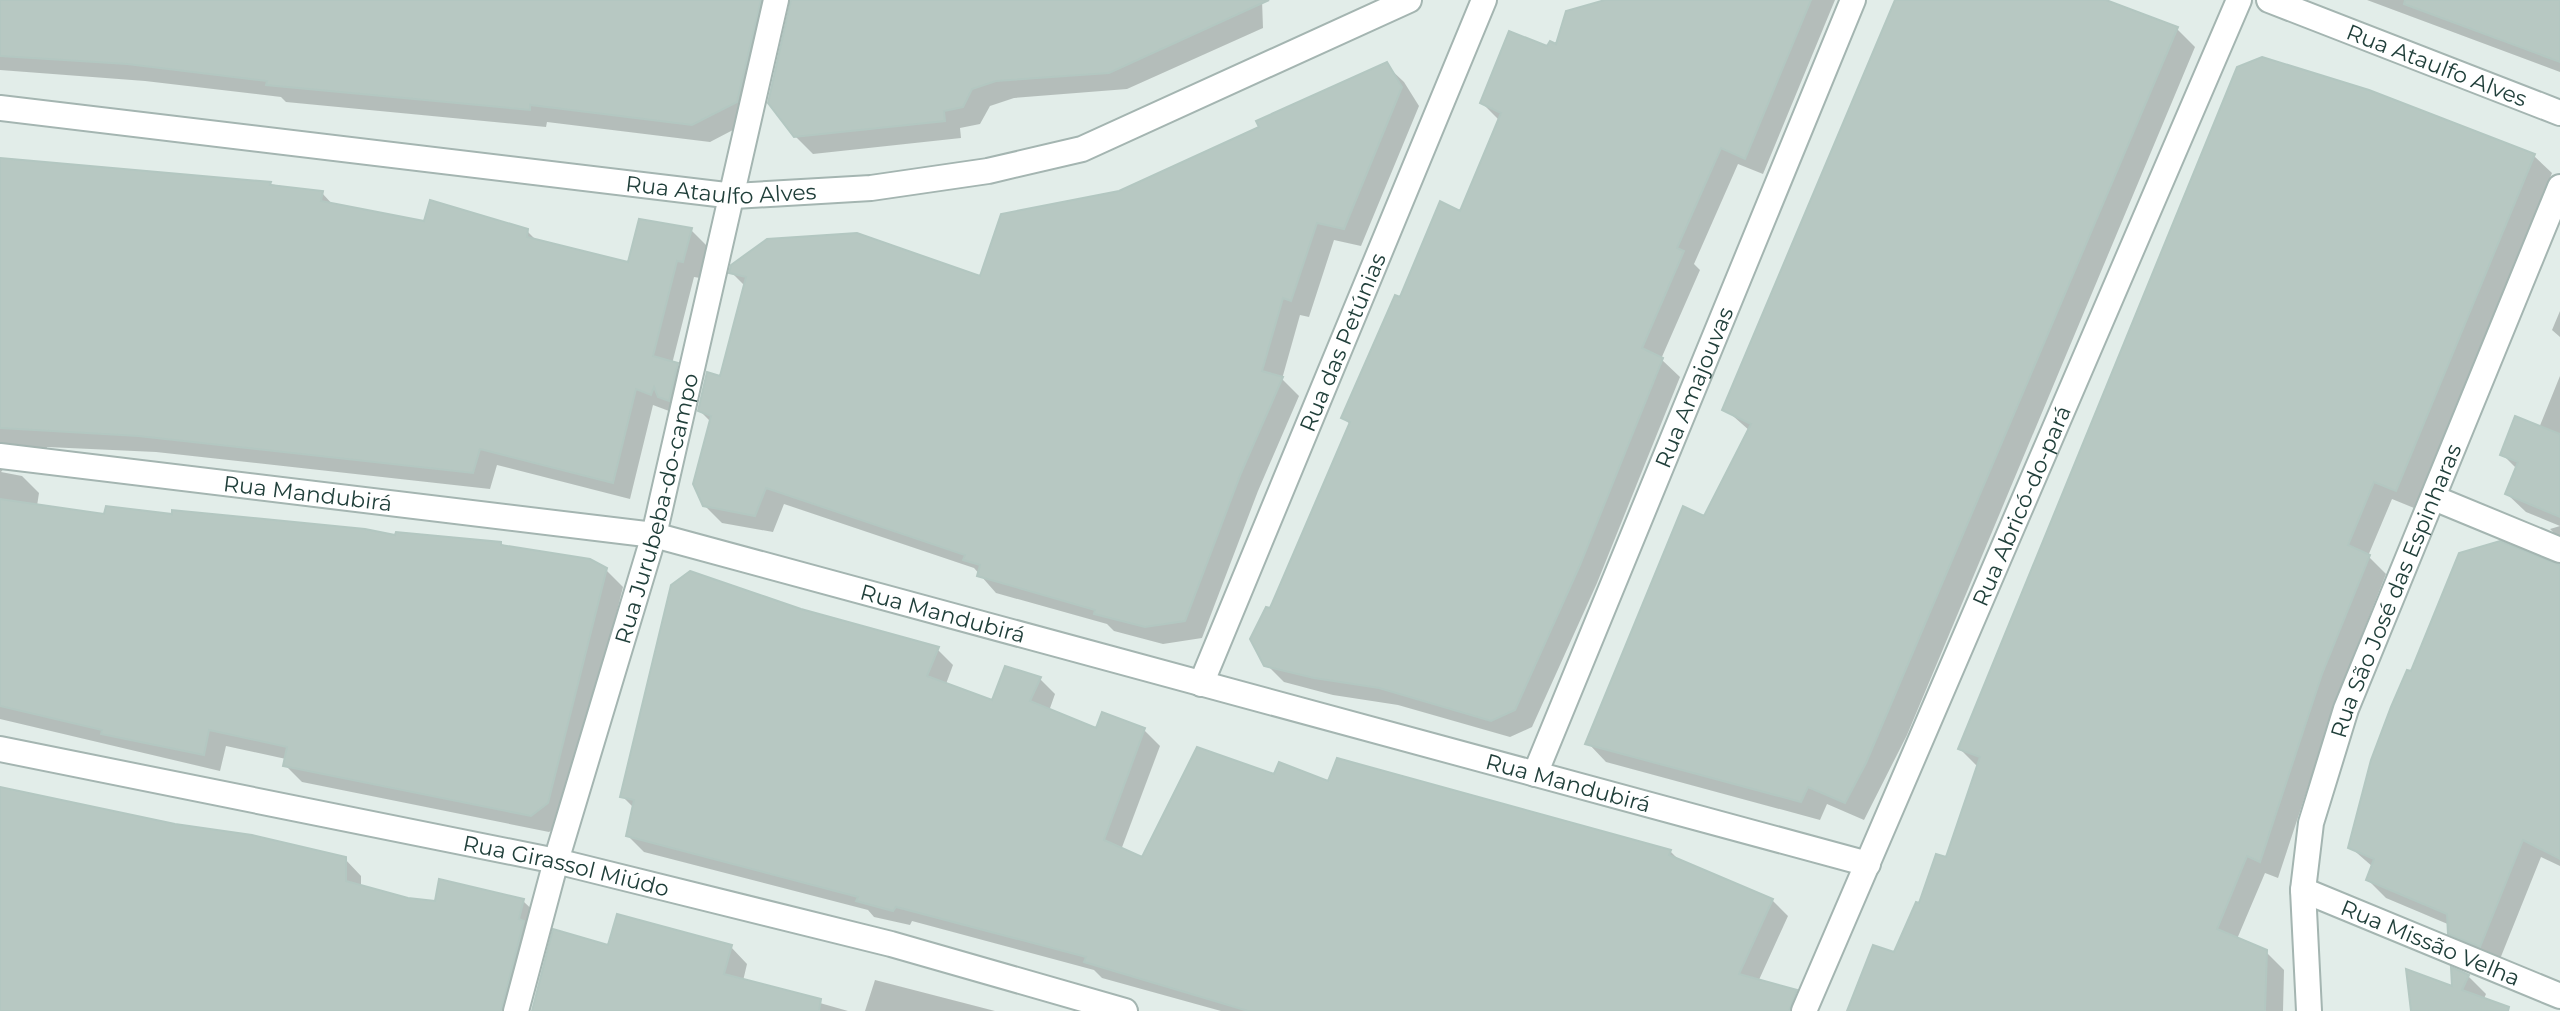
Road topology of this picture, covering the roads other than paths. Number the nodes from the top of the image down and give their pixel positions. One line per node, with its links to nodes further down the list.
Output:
1 (776, 0): 10 (street, Rua Jurubeba-do-campo)
2 (1484, 0): 15 (street, Rua das Petúnias)
3 (1853, 0): 17 (street, Rua Amajouvas)
4 (2239, 0): 19 (street, Rua Abricó-do-pará)
5 (2269, 0): 8 (street, Rua Ataulfo Alves)
6 (1393, 2): 10 (street, Rua Ataulfo Alves)
7 (0, 108): 10 (street, Rua Ataulfo Alves)
8 (2560, 113)
9 (2560, 187): 12 (street, Rua São José das Espinharas)
10 (734, 196): 13 (street, Rua Jurubeba-do-campo)
11 (0, 456): 13 (street, Rua Mandubirá)
12 (2434, 498): 14 (street); 20 (street, Rua São José das Espinharas)
13 (654, 535): 15 (street, Rua Mandubirá); 18 (street, Rua Jurubeba-do-campo)
14 (2560, 550)
15 (1201, 684): 17 (street, Rua Mandubirá)
16 (0, 749): 18 (street, Rua Girassol Miúdo)
17 (1535, 774): 19 (street, Rua Mandubirá)
18 (556, 861): 22 (street, Rua Jurubeba-do-campo); 23 (street, Rua Girassol Miúdo)
19 (1868, 864): 24 (street, Rua Abricó-do-pará)
20 (2303, 890): 21 (street, Rua Missão Velha); 25 (street, Rua São José das Espinharas)
21 (2560, 996)
22 (516, 1011)
23 (1125, 1011)
24 (1804, 1011)
25 (2309, 1011)

